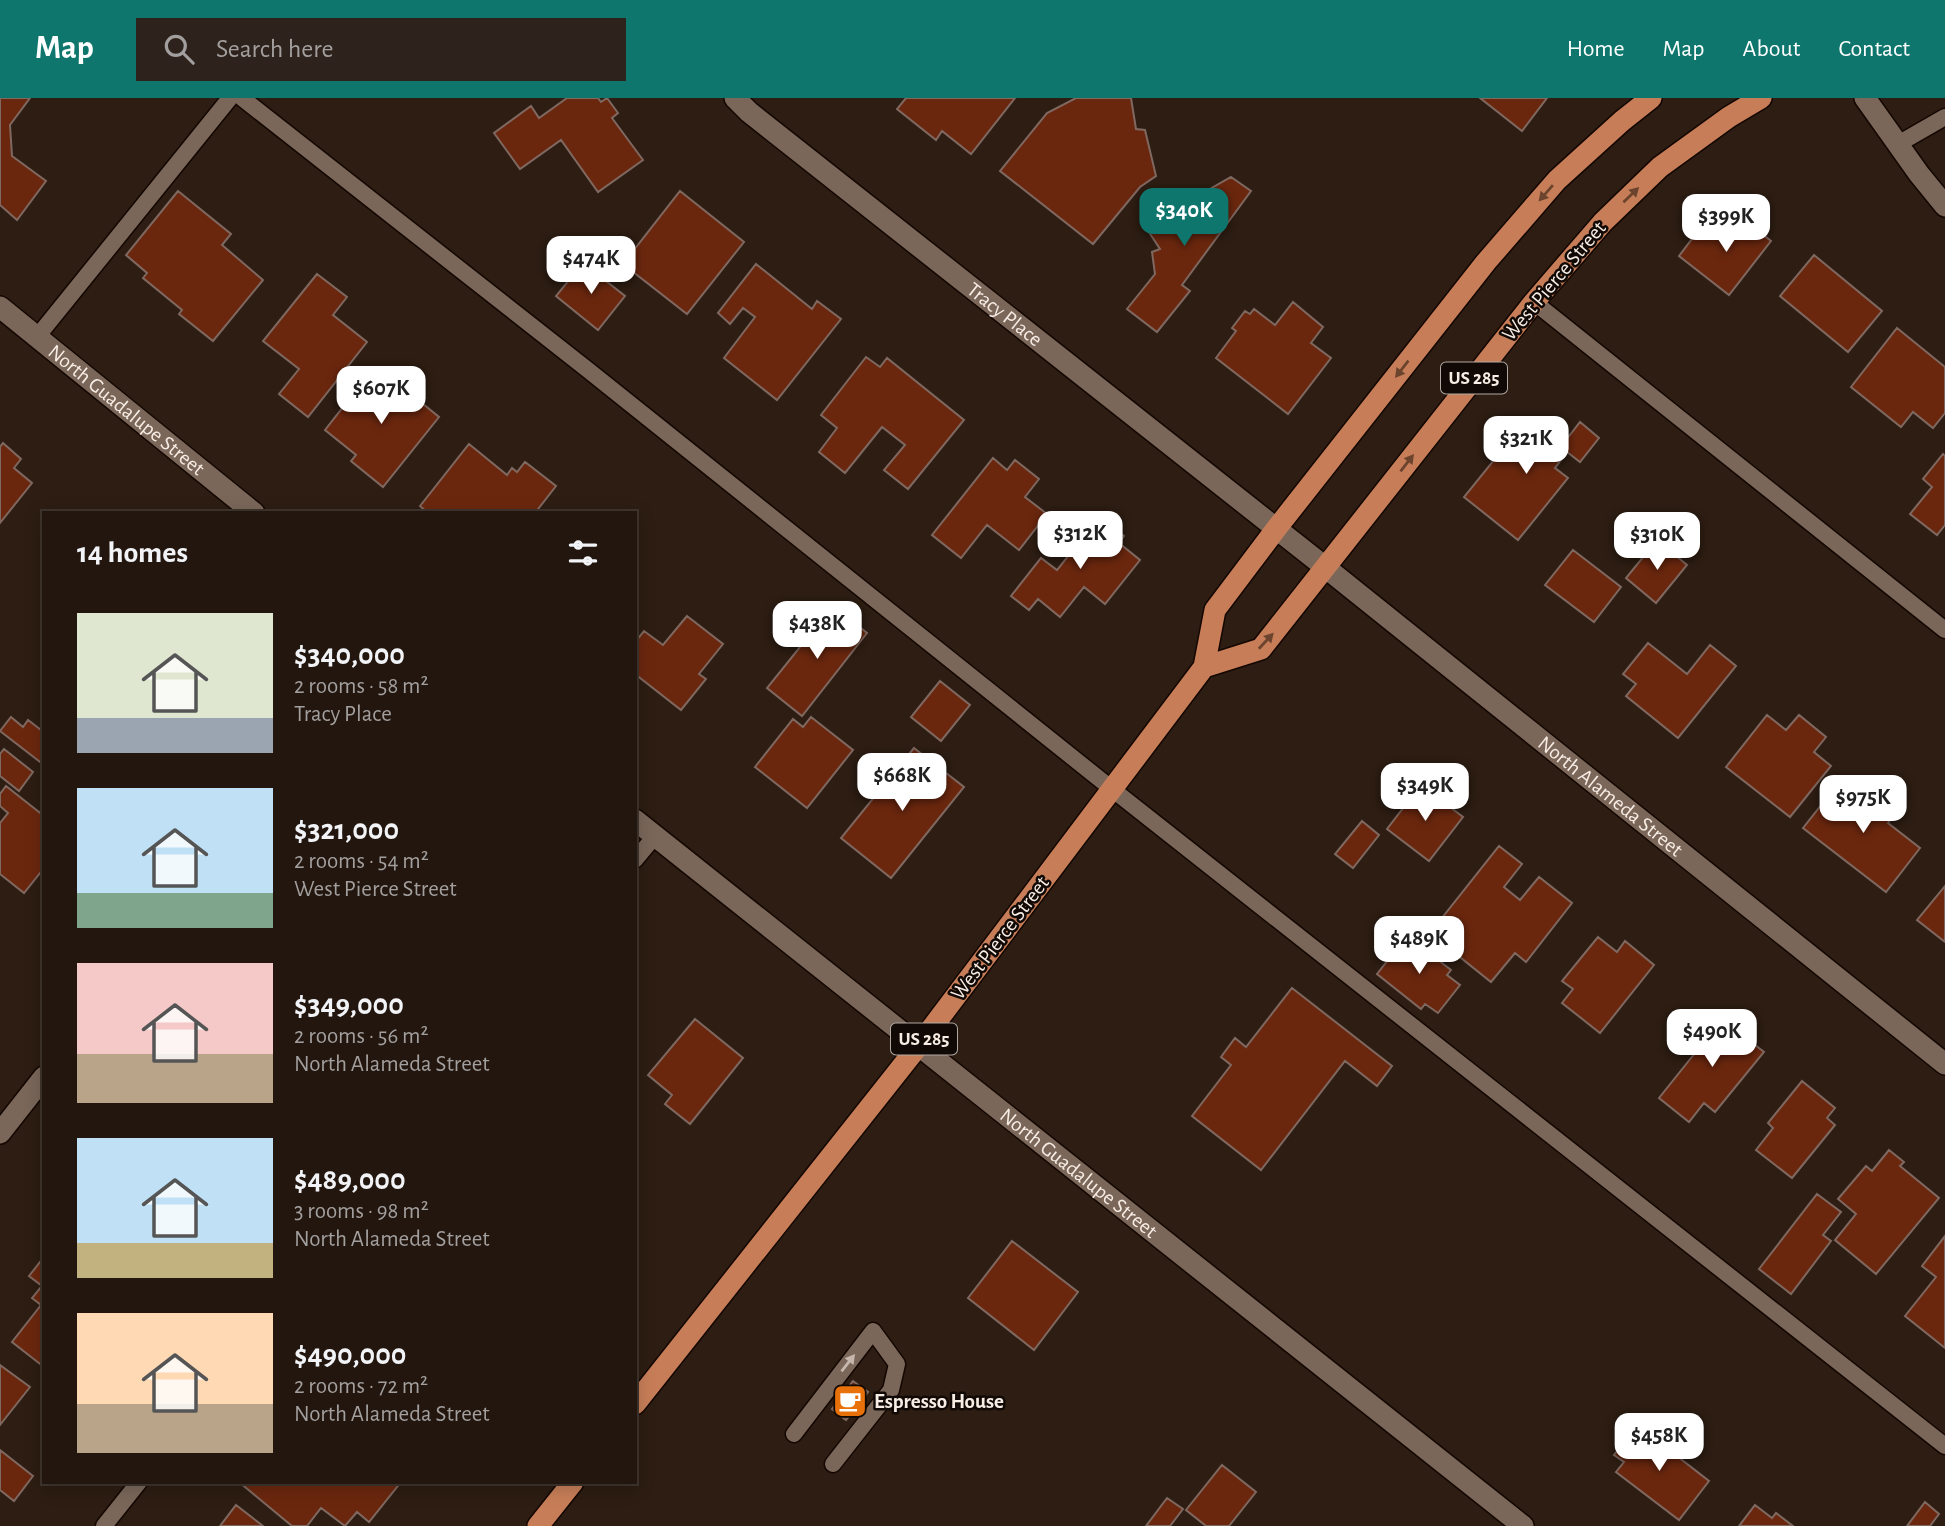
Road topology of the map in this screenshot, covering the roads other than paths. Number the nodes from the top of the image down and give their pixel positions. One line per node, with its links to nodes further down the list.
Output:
1 (230, 98): 12 (lane)
2 (242, 98): 18 (lane)
3 (735, 98): 14 (street, Tracy Place)
4 (1651, 98): 14 (highway, West Pierce Street / US 285, one-way to 14)
5 (1761, 98): 10 (highway, West Pierce Street / US 285, one-way to 5)
6 (1865, 98): 8 (street)
7 (1945, 117): 8 (lane)
8 (1898, 144): 9 (street)
9 (1945, 206)
10 (1534, 302): 15 (highway, West Pierce Street / US 285, one-way to 10); 16 (lane)
11 (0, 307): 12 (street, North Guadalupe Street)
12 (37, 337): 13 (street, North Guadalupe Street)
13 (252, 511)
14 (1276, 529): 15 (street, North Alameda Street); 17 (highway, West Pierce Street / US 285)
15 (1325, 567): 17 (highway, West Pierce Street / US 285, one-way to 15); 23 (street, North Alameda Street)
16 (1945, 630)
17 (1204, 667): 18 (highway, West Pierce Street / US 285)
18 (1112, 789): 22 (highway, West Pierce Street / US 285); 28 (lane)
19 (637, 822): 20 (street, North Guadalupe Street)
20 (654, 836): 21 (lane); 22 (street, North Guadalupe Street)
21 (637, 857)
22 (919, 1045): 26 (highway, West Pierce Street / US 285); 34 (street, North Guadalupe Street)
23 (1945, 1064)
24 (42, 1080): 25 (street)
25 (0, 1133)
26 (637, 1401)
27 (793, 1434): 29 (lane, one-way to 29)
28 (1945, 1446)
29 (833, 1464)
30 (137, 1484): 32 (lane)
31 (571, 1484): 33 (highway)
32 (104, 1526)
33 (538, 1526)
34 (1523, 1526)

